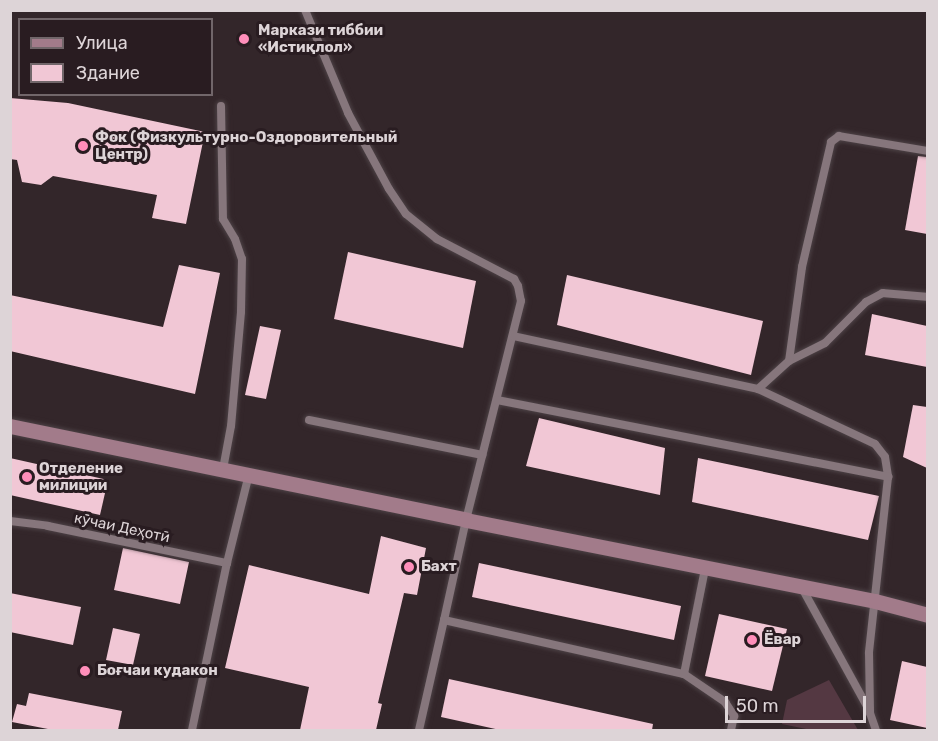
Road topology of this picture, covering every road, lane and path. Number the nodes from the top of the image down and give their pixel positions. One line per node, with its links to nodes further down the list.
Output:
1 (304, 10): 5 (lane)
2 (221, 106): 12 (lane)
3 (927, 151): 6 (lane)
4 (927, 297): 6 (lane)
5 (513, 336): 7 (lane); 8 (lane)
6 (789, 361): 7 (lane)
7 (758, 389): 14 (lane)
8 (497, 399): 11 (lane); 14 (lane)
9 (309, 420): 11 (lane)
10 (10, 426): 12 (street)
11 (482, 455): 15 (lane)
12 (223, 469): 13 (street)
13 (249, 474): 15 (street); 17 (lane)
14 (888, 477): 20 (lane)
15 (466, 520): 18 (street); 22 (lane)
16 (10, 521): 17 (lane, кӯчаи Деҳотӣ)
17 (226, 563): 25 (lane)
18 (705, 569): 19 (street); 23 (lane)
19 (802, 588): 20 (street); 24 (lane)
20 (875, 601): 21 (street); 24 (lane)
21 (927, 615)
22 (444, 620): 23 (lane); 26 (lane)
23 (684, 674): 27 (lane)
24 (870, 713): 28 (lane)
25 (192, 730)
26 (419, 730)
27 (731, 730)
28 (876, 730)

